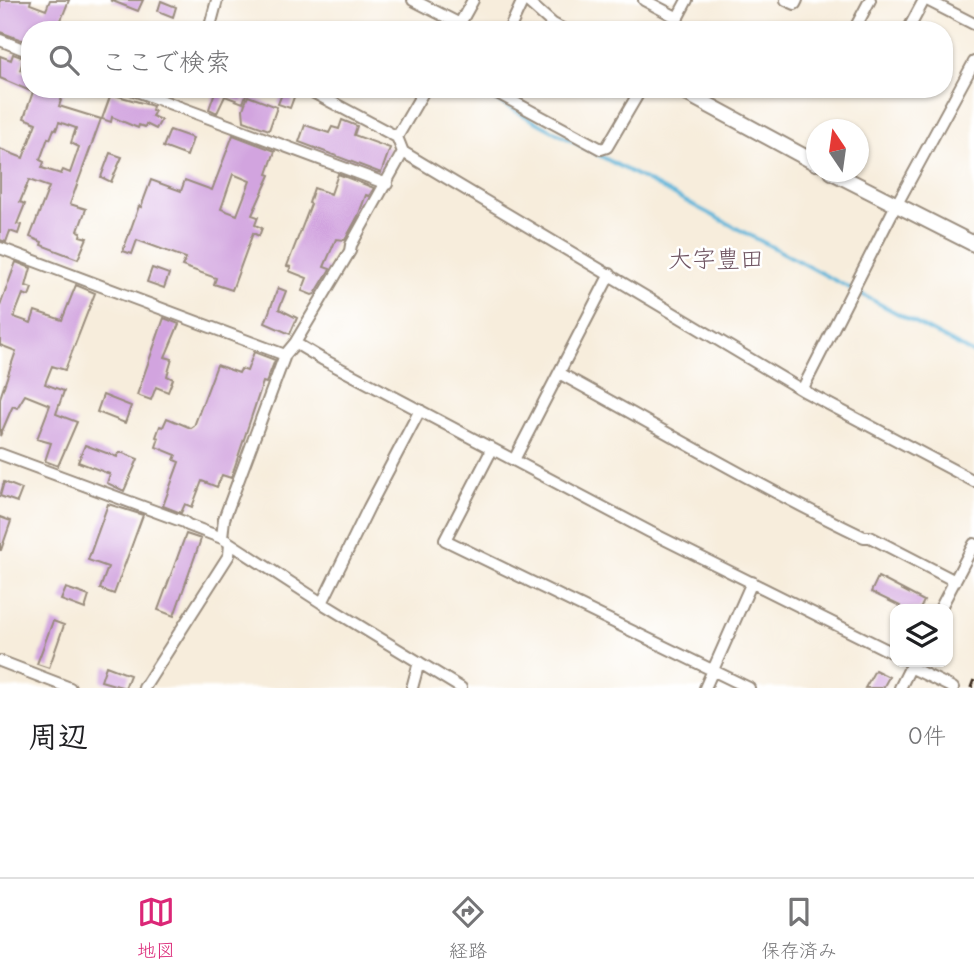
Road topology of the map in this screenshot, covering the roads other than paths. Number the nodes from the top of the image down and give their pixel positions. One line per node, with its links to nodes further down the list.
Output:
1 (217, 0): 12 (street)
2 (413, 0): 13 (street)
3 (472, 0): 14 (street)
4 (525, 0): 15 (street); 16 (street)
5 (644, 0): 11 (street)
6 (687, 0): 11 (street)
7 (786, 0): 8 (street)
8 (797, 0)
9 (870, 0): 18 (street)
10 (926, 0): 19 (street); 20 (street)
11 (678, 18): 17 (street)
12 (211, 21)
13 (448, 21)
14 (461, 21)
15 (514, 21)
16 (550, 21)
17 (676, 21)
18 (859, 21)
19 (913, 21)
20 (974, 24)
21 (0, 40): 22 (street)
22 (21, 48)
23 (974, 62): 35 (street)
24 (155, 98): 34 (street)
25 (324, 98): 30 (street)
26 (420, 98): 30 (street)
27 (507, 98): 28 (street)
28 (636, 98)
29 (696, 98): 32 (street)
30 (397, 137): 31 (street)
31 (403, 152): 34 (street); 38 (street)
32 (806, 157)
33 (852, 182): 35 (street)
34 (387, 184): 39 (street)
35 (898, 205): 36 (street); 42 (street)
36 (974, 244)
37 (0, 248): 40 (street)
38 (611, 274): 41 (street); 42 (street)
39 (295, 343): 40 (street); 43 (street)
40 (285, 355): 48 (street)
41 (559, 373): 46 (street); 50 (street)
42 (802, 390): 47 (street)
43 (420, 410): 44 (street); 52 (street)
44 (490, 447): 46 (street); 59 (street)
45 (0, 454): 48 (street)
46 (514, 460): 51 (street)
47 (974, 481)
48 (226, 541): 52 (street); 61 (street)
49 (974, 544): 50 (street)
50 (954, 581): 53 (street)
51 (752, 582): 54 (street); 59 (street)
52 (322, 603): 56 (street)
53 (942, 604)
54 (890, 651)
55 (0, 661): 60 (street)
56 (419, 662): 62 (street); 63 (street)
57 (908, 667): 66 (street)
58 (917, 667): 67 (street)
59 (712, 671): 64 (street); 65 (street)
60 (70, 688)
61 (144, 688)
62 (412, 688)
63 (461, 688)
64 (705, 688)
65 (749, 688)
66 (900, 688)
67 (953, 688)

